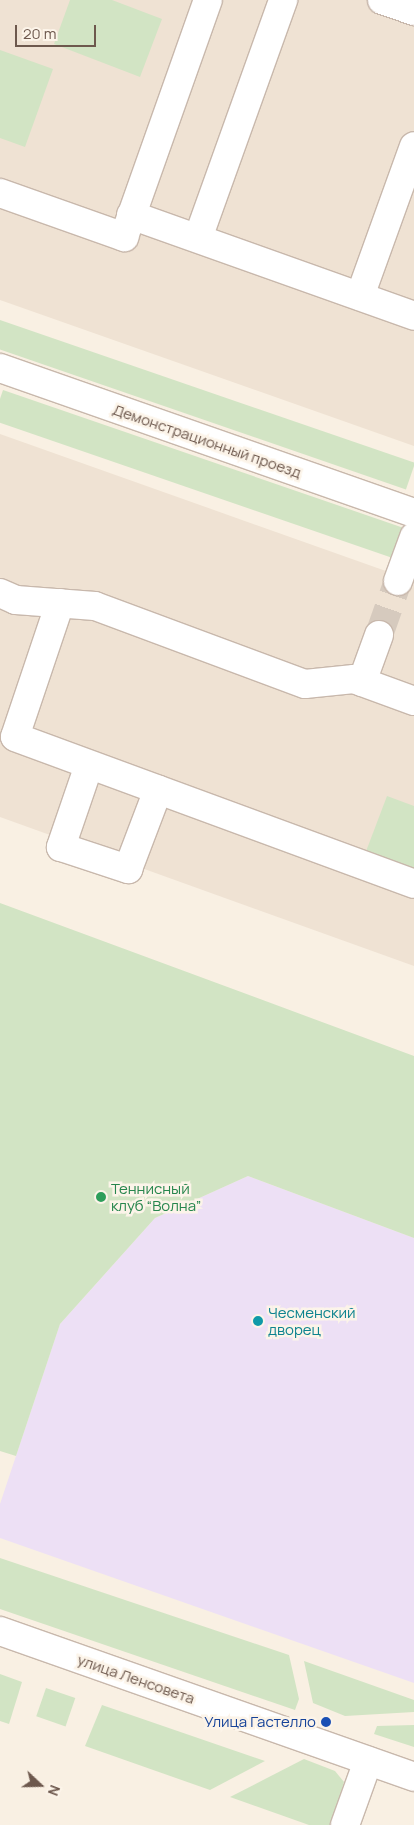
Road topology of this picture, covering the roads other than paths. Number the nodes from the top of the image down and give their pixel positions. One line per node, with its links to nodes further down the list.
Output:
1 (208, 0): 7 (street)
2 (283, 0): 8 (street)
3 (382, 0): 4 (street)
4 (414, 12)
5 (414, 146): 9 (street)
6 (0, 193): 7 (street)
7 (132, 215): 8 (street)
8 (198, 238): 9 (street)
9 (360, 296): 10 (street)
10 (414, 316)
11 (0, 368): 12 (street, Демонстрационный проезд)
12 (414, 513)
13 (414, 537): 14 (street)
14 (398, 581)
15 (0, 593): 16 (street)
16 (60, 603): 18 (street); 20 (street)
17 (379, 635): 18 (street)
18 (362, 682): 19 (street)
19 (414, 701)
20 (89, 764): 21 (street); 21 (street)
21 (158, 790): 22 (street)
22 (414, 884)
23 (0, 1631): 24 (street, улица Ленсовета)
24 (368, 1761): 25 (street, улица Ленсовета); 26 (street)
25 (414, 1777)
26 (345, 1825)

